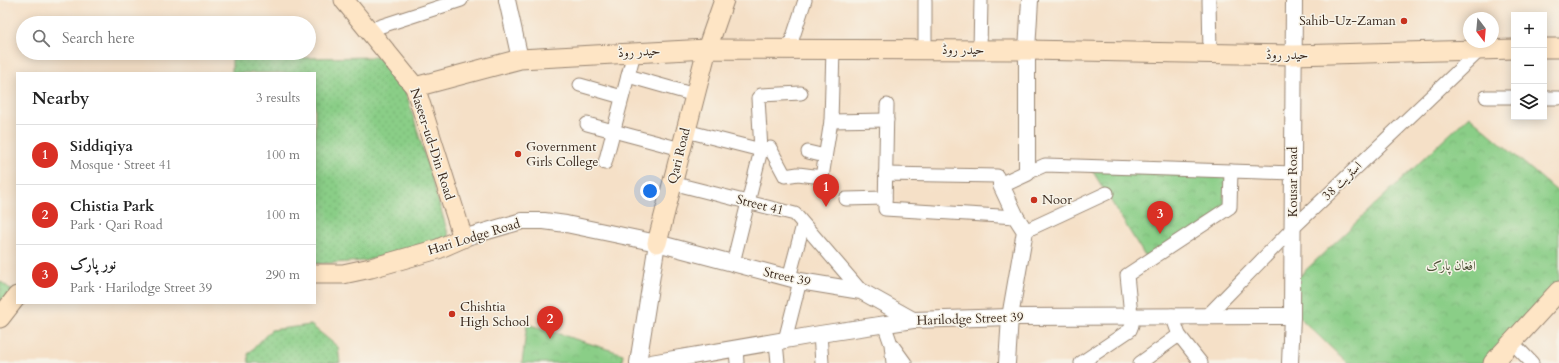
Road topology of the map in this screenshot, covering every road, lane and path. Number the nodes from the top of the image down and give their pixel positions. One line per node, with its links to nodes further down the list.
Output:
1 (344, 0): 11 (main road, Naseer-ud-Din Road)
2 (461, 0): 11 (street)
3 (507, 0): 25 (street)
4 (724, 0): 14 (main road, Qari Road)
5 (805, 0): 15 (street)
6 (925, 0): 18 (street)
7 (981, 0): 19 (street)
8 (1030, 0): 20 (street)
9 (1209, 0): 23 (street)
10 (1294, 0): 24 (street, Kousar Road)
11 (369, 30): 28 (main road, Naseer-ud-Din Road)
12 (1547, 48): 13 (main road)
13 (1559, 48)
14 (707, 49): 15 (main road, حیدر روڈ); 22 (main road, حیدر روڈ); 30 (main road, Qari Road)
15 (789, 49): 16 (main road, حیدر روڈ)
16 (833, 49): 18 (main road, حیدر روڈ); 38 (street)
17 (1511, 49): 21 (main road, حیدر روڈ)
18 (924, 50): 19 (main road, حیدر روڈ)
19 (980, 50): 20 (main road, حیدر روڈ)
20 (1027, 50): 23 (main road, حیدر روڈ); 47 (street)
21 (1480, 50): 24 (main road, حیدر روڈ); 58 (street, اسٹریٹ 38)
22 (634, 53): 25 (main road, حیدر روڈ); 26 (street)
23 (1210, 54): 24 (main road, حیدر روڈ)
24 (1294, 55): 48 (street, Kousar Road)
25 (520, 59): 28 (main road, حیدر روڈ)
26 (628, 76): 30 (street); 31 (street)
27 (580, 85): 31 (street)
28 (415, 86): 60 (main road, Naseer-ud-Din Road)
29 (801, 93): 42 (street)
30 (695, 96): 41 (main road, Qari Road)
31 (622, 97): 40 (street)
32 (1486, 97): 33 (street)
33 (1511, 97)
34 (1547, 98): 35 (street)
35 (1559, 98)
36 (887, 105): 37 (street)
37 (887, 120): 38 (street); 49 (street)
38 (831, 121): 44 (street)
39 (587, 124): 40 (street)
40 (613, 131): 41 (street); 45 (street)
41 (683, 140): 42 (street); 50 (main road, Qari Road)
42 (761, 150): 44 (street); 55 (street)
43 (808, 152): 44 (street)
44 (825, 156)
45 (605, 163)
46 (1231, 171): 47 (street); 48 (street); 72 (street)
47 (1027, 173): 51 (street)
48 (1293, 173): 58 (street, Kousar Road)
49 (885, 174): 51 (street); 54 (street)
50 (672, 183): 55 (street, Street 41); 61 (main road, Qari Road)
51 (1001, 184): 56 (street)
52 (1107, 193): 59 (street)
53 (846, 198): 54 (street)
54 (885, 198): 56 (street)
55 (748, 202): 57 (street, Street 41); 62 (street)
56 (1016, 217): 59 (street)
57 (804, 225): 64 (street); 65 (street, Street 41)
58 (1293, 228): 69 (street, اسٹریٹ 38); 70 (street, Kousar Road)
59 (1025, 231): 71 (street)
60 (463, 238): 61 (street, Hari Lodge Road); 63 (main road, Hari Lodge Road)
61 (657, 243): 62 (street, Street 39); 83 (street, Qari Road)
62 (733, 263): 64 (street, Street 39)
63 (316, 274)
64 (794, 279): 65 (street, Street 39); 78 (street)
65 (861, 291): 74 (street, Street 39)
66 (16, 297): 73 (main road)
67 (1556, 300): 79 (main road)
68 (1172, 315): 69 (street, Harilodge Street 39); 72 (street, Harilodge Street 39); 77 (street)
69 (1208, 315): 70 (street, Harilodge Street 39)
70 (1292, 316): 93 (street, Kousar Road)
71 (1010, 317): 72 (street, Harilodge Street 39); 74 (street, Harilodge Street 39); 89 (street)
72 (1130, 317): 90 (street)
73 (0, 318)
74 (913, 320): 75 (street, Harilodge Street 39)
75 (884, 324): 76 (street, Harilodge Street 39); 80 (street)
76 (820, 334): 78 (street, Harilodge Street 39); 86 (street)
77 (1179, 335): 91 (street); 92 (street)
78 (780, 341): 81 (street, Harilodge Street 39); 85 (street)
79 (1512, 342): 94 (main road); 95 (street)
80 (891, 344): 87 (street); 88 (street)
81 (737, 356): 82 (street, Harilodge Street 39)
82 (689, 360): 84 (street, Harilodge Street 39)
83 (638, 363)
84 (650, 363)
85 (778, 363)
86 (822, 363)
87 (893, 363)
88 (905, 363)
89 (1007, 363)
90 (1081, 363)
91 (1140, 363)
92 (1201, 363)
93 (1290, 363)
94 (1493, 363)
95 (1532, 363)

